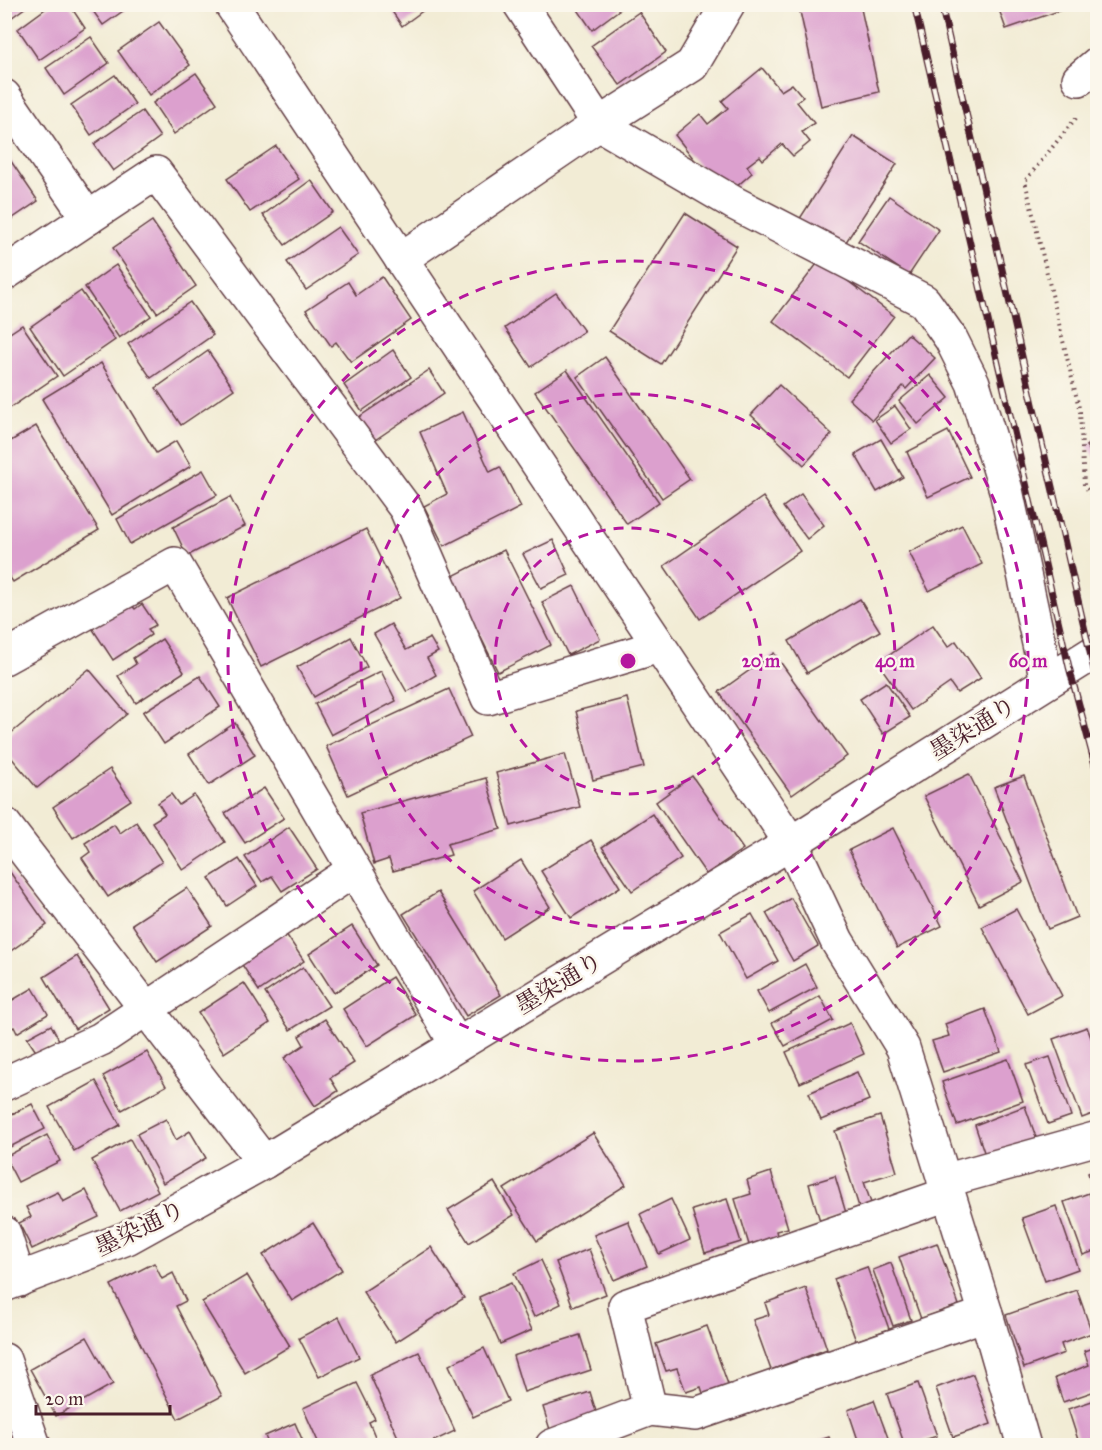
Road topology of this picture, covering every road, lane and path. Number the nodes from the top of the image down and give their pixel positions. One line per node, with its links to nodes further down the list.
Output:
1 (231, 4): 8 (street)
2 (520, 4): 6 (street)
3 (728, 4): 6 (street)
4 (1088, 71): 10 (path)
5 (4, 96): 7 (street)
6 (599, 124): 8 (street); 14 (street)
7 (88, 218): 9 (street); 11 (street)
8 (401, 259): 11 (street)
9 (4, 274)
10 (1098, 503)
11 (659, 646): 16 (street)
12 (1098, 650): 14 (street, 墨染通り)
13 (4, 658): 17 (street)
14 (1047, 681): 16 (street, 墨染通り)
15 (4, 824): 18 (street)
16 (790, 843): 19 (street, 墨染通り); 23 (street)
17 (354, 870): 18 (street); 19 (street)
18 (147, 1010): 20 (street); 22 (street)
19 (457, 1045): 22 (street, 墨染通り)
20 (4, 1084)
21 (1098, 1138): 23 (street)
22 (264, 1162): 25 (street, 墨染通り)
23 (946, 1188): 26 (street); 28 (street)
24 (4, 1233): 25 (street)
25 (12, 1282)
26 (986, 1314): 28 (street); 31 (street)
27 (4, 1360): 29 (street)
28 (650, 1409): 30 (street)
29 (34, 1446)
30 (552, 1446)
31 (1024, 1446)

